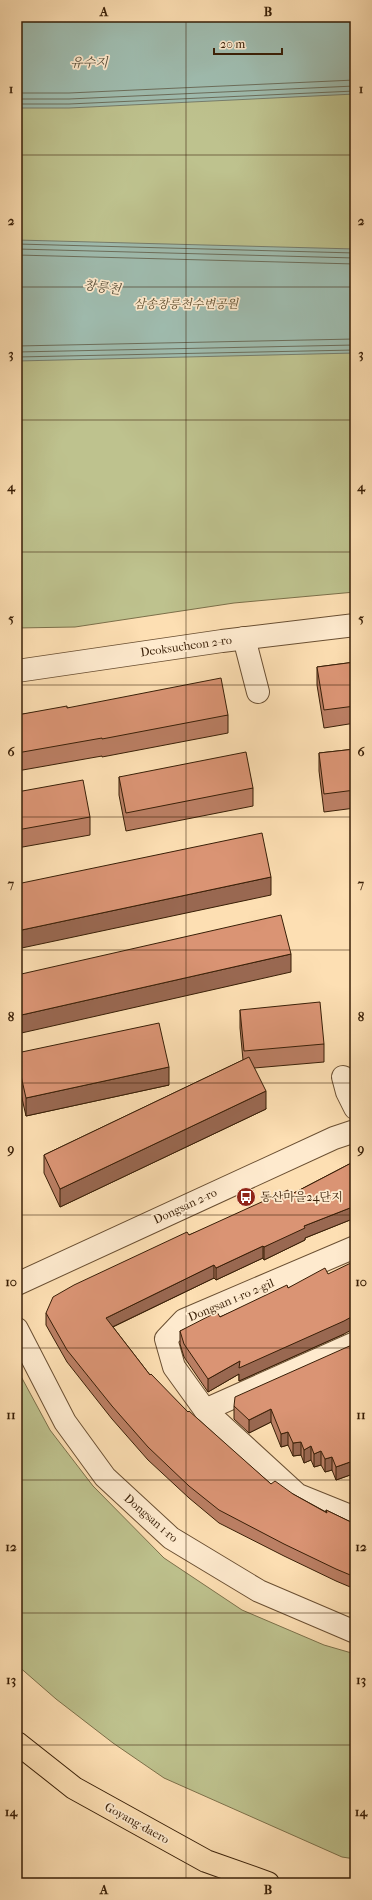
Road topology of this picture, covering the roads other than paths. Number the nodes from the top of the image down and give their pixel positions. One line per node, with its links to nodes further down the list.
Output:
1 (355, 625): 2 (street, Deoksucheon 2-ro)
2 (244, 638): 3 (street, Deoksucheon 2-ro); 4 (street)
3 (17, 671)
4 (258, 692)
5 (343, 1077): 6 (street)
6 (355, 1108)
7 (355, 1131): 9 (street, Dongsan 2-ro)
8 (355, 1247): 12 (street, Dongsan 1-ro 2-gil)
9 (17, 1284)
10 (17, 1329): 14 (street, Dongsan 1-ro)
11 (355, 1343): 12 (street)
12 (205, 1410): 13 (street, Dongsan 1-ro 2-gil)
13 (355, 1518)
14 (355, 1632)
15 (17, 1743): 16 (main road, Goyang-daero)
16 (268, 1883)

